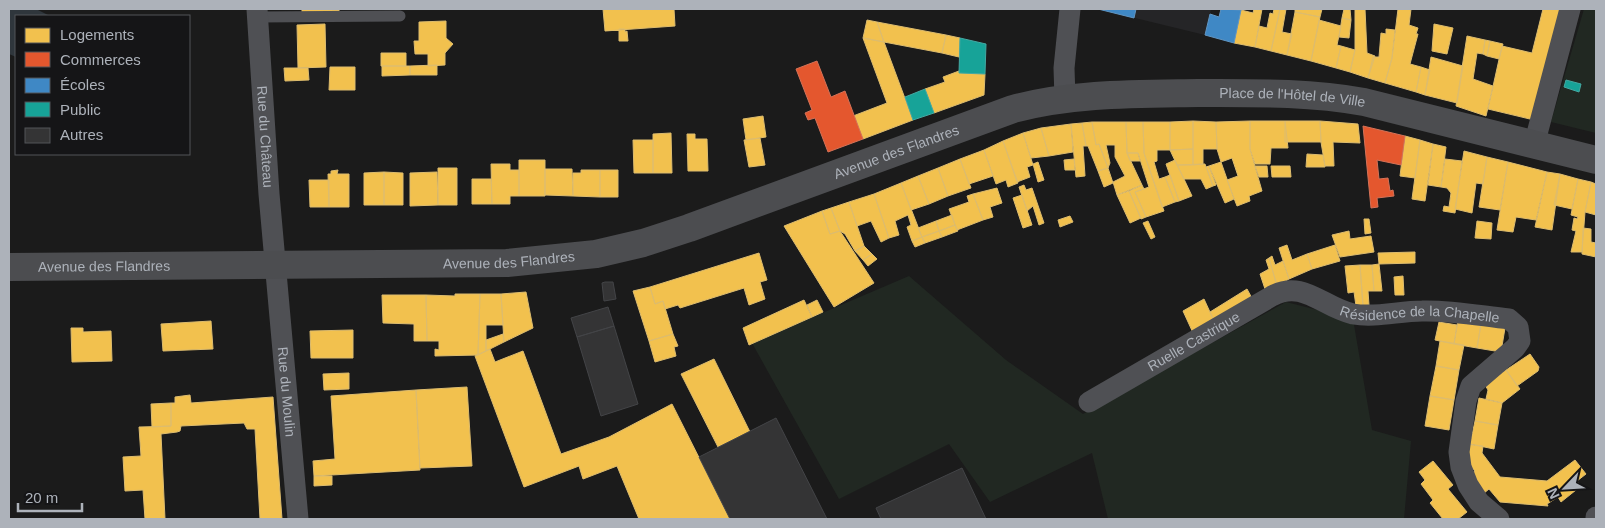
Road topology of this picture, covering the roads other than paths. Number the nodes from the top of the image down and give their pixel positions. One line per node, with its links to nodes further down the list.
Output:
1 (1070, 9): 5 (street)
2 (1570, 9): 7 (street)
3 (257, 13): 4 (lane); 9 (street, Rue du Château)
4 (400, 16)
5 (1065, 98): 6 (main road, Place de l'Hôtel de Ville); 7 (main road, Place de l'Hôtel de Ville)
6 (984, 118): 9 (main road, Avenue des Flandres)
7 (1534, 145): 8 (main road, Place de l'Hôtel de Ville)
8 (1596, 160)
9 (276, 264): 10 (main road, Avenue des Flandres); 13 (street, Rue du Moulin)
10 (9, 267)
11 (1302, 292): 12 (street, Ruelle Castrique); 14 (street, Résidence de la Chapelle)
12 (1089, 402)
13 (298, 519)
14 (1499, 519)

